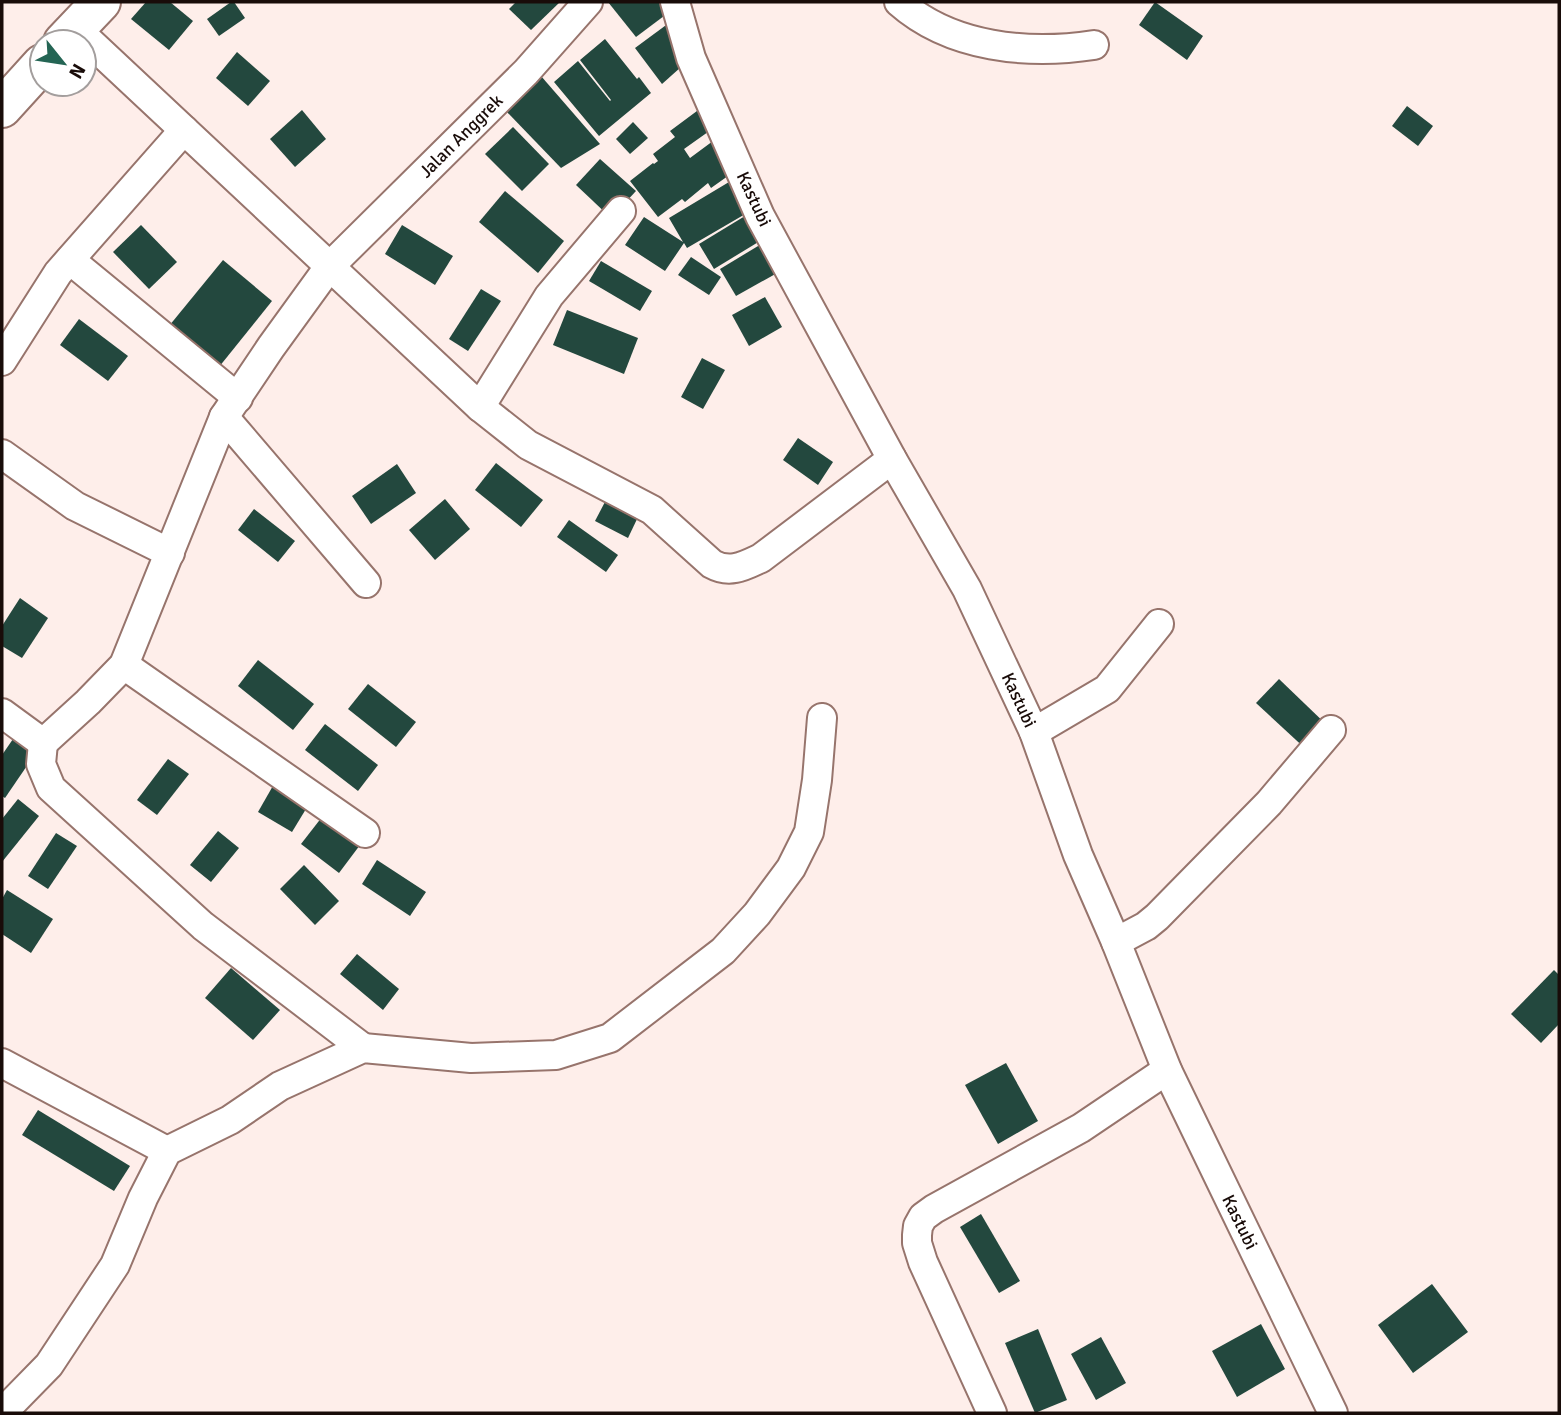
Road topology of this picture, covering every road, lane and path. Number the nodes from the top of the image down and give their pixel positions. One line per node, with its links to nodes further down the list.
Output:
1 (675, 2): 16 (street, Kastubi)
2 (899, 2): 5 (street)
3 (583, 4): 11 (street, Jalan Anggrek)
4 (80, 24): 8 (street)
5 (1094, 45)
6 (28, 79): 7 (main road)
7 (2, 108)
8 (184, 130): 10 (street); 11 (street)
9 (621, 211): 14 (street)
10 (70, 260): 12 (street); 13 (street)
11 (329, 267): 13 (street, Jalan Anggrek); 14 (street)
12 (2, 360)
13 (231, 407): 17 (street, Jalan Anggrek); 18 (street)
14 (480, 407): 16 (street)
15 (2, 454): 17 (street)
16 (892, 459): 24 (street, Kastubi)
17 (170, 553): 20 (street, Jalan Anggrek)
18 (366, 583)
19 (1159, 624): 24 (street)
20 (124, 665): 25 (street); 26 (street)
21 (2, 713): 25 (street)
22 (822, 718): 28 (street)
23 (1331, 730): 27 (street)
24 (1034, 732): 27 (street, Kastubi)
25 (43, 743): 28 (street)
26 (365, 833)
27 (1116, 942): 30 (street, Kastubi)
28 (363, 1048): 31 (street)
29 (2, 1063): 31 (street)
30 (1167, 1070): 33 (street); 34 (street, Kastubi)
31 (167, 1151): 32 (street)
32 (2, 1413)
33 (992, 1413)
34 (1333, 1413)

